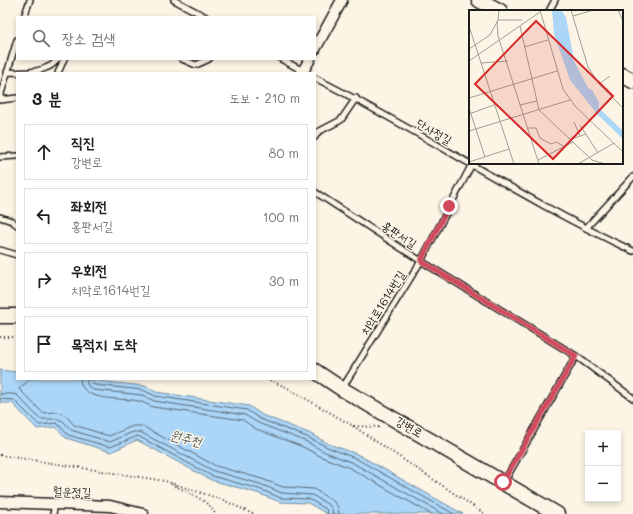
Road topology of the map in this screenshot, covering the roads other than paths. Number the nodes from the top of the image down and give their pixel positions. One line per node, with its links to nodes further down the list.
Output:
1 (29, 0): 8 (lane)
2 (174, 0): 9 (lane)
3 (342, 0): 11 (street)
4 (479, 0): 6 (street)
5 (555, 0): 7 (lane)
6 (498, 10)
7 (550, 10)
8 (24, 16)
9 (204, 16)
10 (16, 43): 18 (lane)
11 (316, 47)
12 (57, 60): 19 (lane)
13 (64, 60): 20 (lane)
14 (184, 60): 15 (lane)
15 (207, 60)
16 (283, 60): 21 (lane)
17 (310, 60): 21 (street)
18 (7, 72): 22 (lane); 26 (lane)
19 (24, 72)
20 (58, 72)
21 (304, 72)
22 (16, 73)
23 (623, 76): 25 (street)
24 (316, 78): 28 (lane, 단사정길)
25 (633, 81)
26 (0, 97)
27 (16, 98): 29 (lane)
28 (356, 98): 30 (lane); 34 (lane, 단사정길)
29 (0, 100)
30 (316, 135)
31 (16, 156): 32 (lane); 33 (lane)
32 (0, 157)
33 (0, 161)
34 (469, 163)
35 (471, 164): 40 (lane, 단사정길); 44 (lane, 치악로1614번길)
36 (633, 177): 40 (lane)
37 (316, 193): 44 (lane, 홍판서길)
38 (0, 217): 39 (lane)
39 (16, 224)
40 (586, 228): 42 (lane, 단사정길)
41 (0, 250): 43 (lane)
42 (633, 251)
43 (16, 254)
44 (421, 261): 47 (lane, 홍판서길); 49 (lane, 치악로1614번길)
45 (0, 316): 46 (street)
46 (16, 316)
47 (576, 356): 50 (lane, 홍판서길); 51 (lane)
48 (316, 372): 49 (street, 강변로)
49 (342, 388): 51 (street, 강변로)
50 (633, 398)
51 (503, 482): 56 (street, 강변로)
52 (0, 502): 53 (street, 월운정길)
53 (54, 509): 54 (street, 월운정길)
54 (109, 510): 55 (street, 월운정길)
55 (143, 514)
56 (557, 514)

